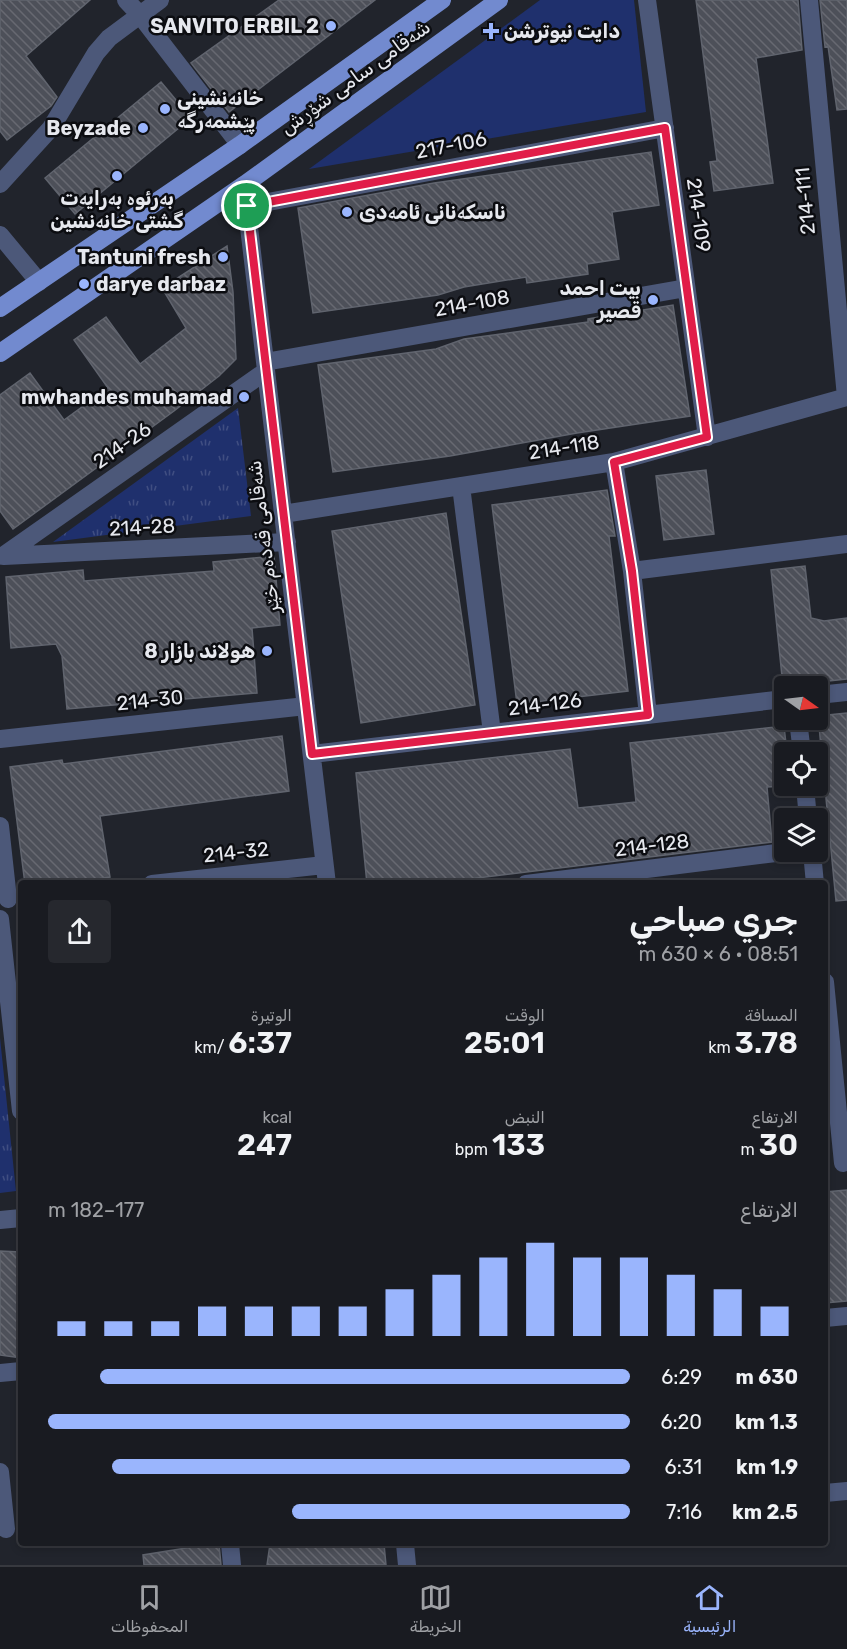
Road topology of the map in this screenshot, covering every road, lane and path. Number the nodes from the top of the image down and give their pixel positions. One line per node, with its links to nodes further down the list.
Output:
1 (126, 0): 7 (street)
2 (159, 0): 7 (street)
3 (442, 0): 9 (main road, شەقامی سامی شۆڕش)
4 (499, 0): 11 (main road, شەقامی سامی شۆڕش)
5 (647, 0): 8 (street, 214-109)
6 (809, 0): 19 (street, 214-111)
7 (140, 15): 9 (street); 10 (street)
8 (665, 128): 12 (street, 217-106); 15 (street, 214-109)
9 (240, 146): 14 (main road, شەقامی سامی شۆڕش)
10 (0, 184)
11 (244, 184): 12 (street, شەقامی قەدەم خێر); 17 (main road, شەقامی سامی شۆڕش)
12 (247, 206): 18 (street, شەقامی قەدەم خێر)
13 (0, 235): 14 (street)
14 (39, 282): 16 (main road, شەقامی سامی شۆڕش)
15 (686, 288): 18 (street, 214-108); 20 (street, 214-109)
16 (1, 304)
17 (0, 354)
18 (266, 367): 23 (street, شەقامی قەدەم خێر); 26 (street, 214-26)
19 (847, 397): 20 (street, 214-118)
20 (707, 437): 21 (street, 214-118)
21 (614, 462): 22 (street, 214-118); 27 (street)
22 (461, 486): 23 (street, 214-118); 33 (street)
23 (283, 514): 24 (street, شەقامی قەدەم خێر)
24 (286, 542): 26 (street, 214-28); 31 (street, شەقامی قەدەم خێر)
25 (847, 544): 27 (street)
26 (2, 556)
27 (632, 571): 32 (street)
28 (847, 692): 29 (street)
29 (828, 694)
30 (774, 700): 32 (street, 214-126)
31 (306, 706): 34 (street, 214-30); 35 (street, شەقامی قەدەم خێر)
32 (648, 715): 33 (street, 214-126)
33 (492, 733): 35 (street, 214-126)
34 (0, 739)
35 (312, 754): 39 (street, شەقامی قەدەم خێر)
36 (0, 826): 44 (street)
37 (774, 853): 42 (street, 214-128)
38 (813, 862): 43 (street)
39 (324, 865): 40 (street, 214-32); 41 (street, شەقامی قەدەم خێر)
40 (182, 880)
41 (326, 880)
42 (558, 880)
43 (815, 880)
44 (10, 899)
45 (0, 920): 47 (street)
46 (828, 1032): 48 (street)
47 (18, 1084)
48 (838, 1163)
49 (18, 1218): 50 (street)
50 (0, 1220)
51 (847, 1316): 52 (street)
52 (828, 1318)
53 (18, 1371): 54 (street)
54 (0, 1373)
55 (0, 1472): 58 (street)
56 (847, 1491): 57 (street)
57 (828, 1493)
58 (9, 1529)
59 (230, 1546): 61 (street)
60 (405, 1546): 62 (street)
61 (232, 1565)
62 (407, 1565)

